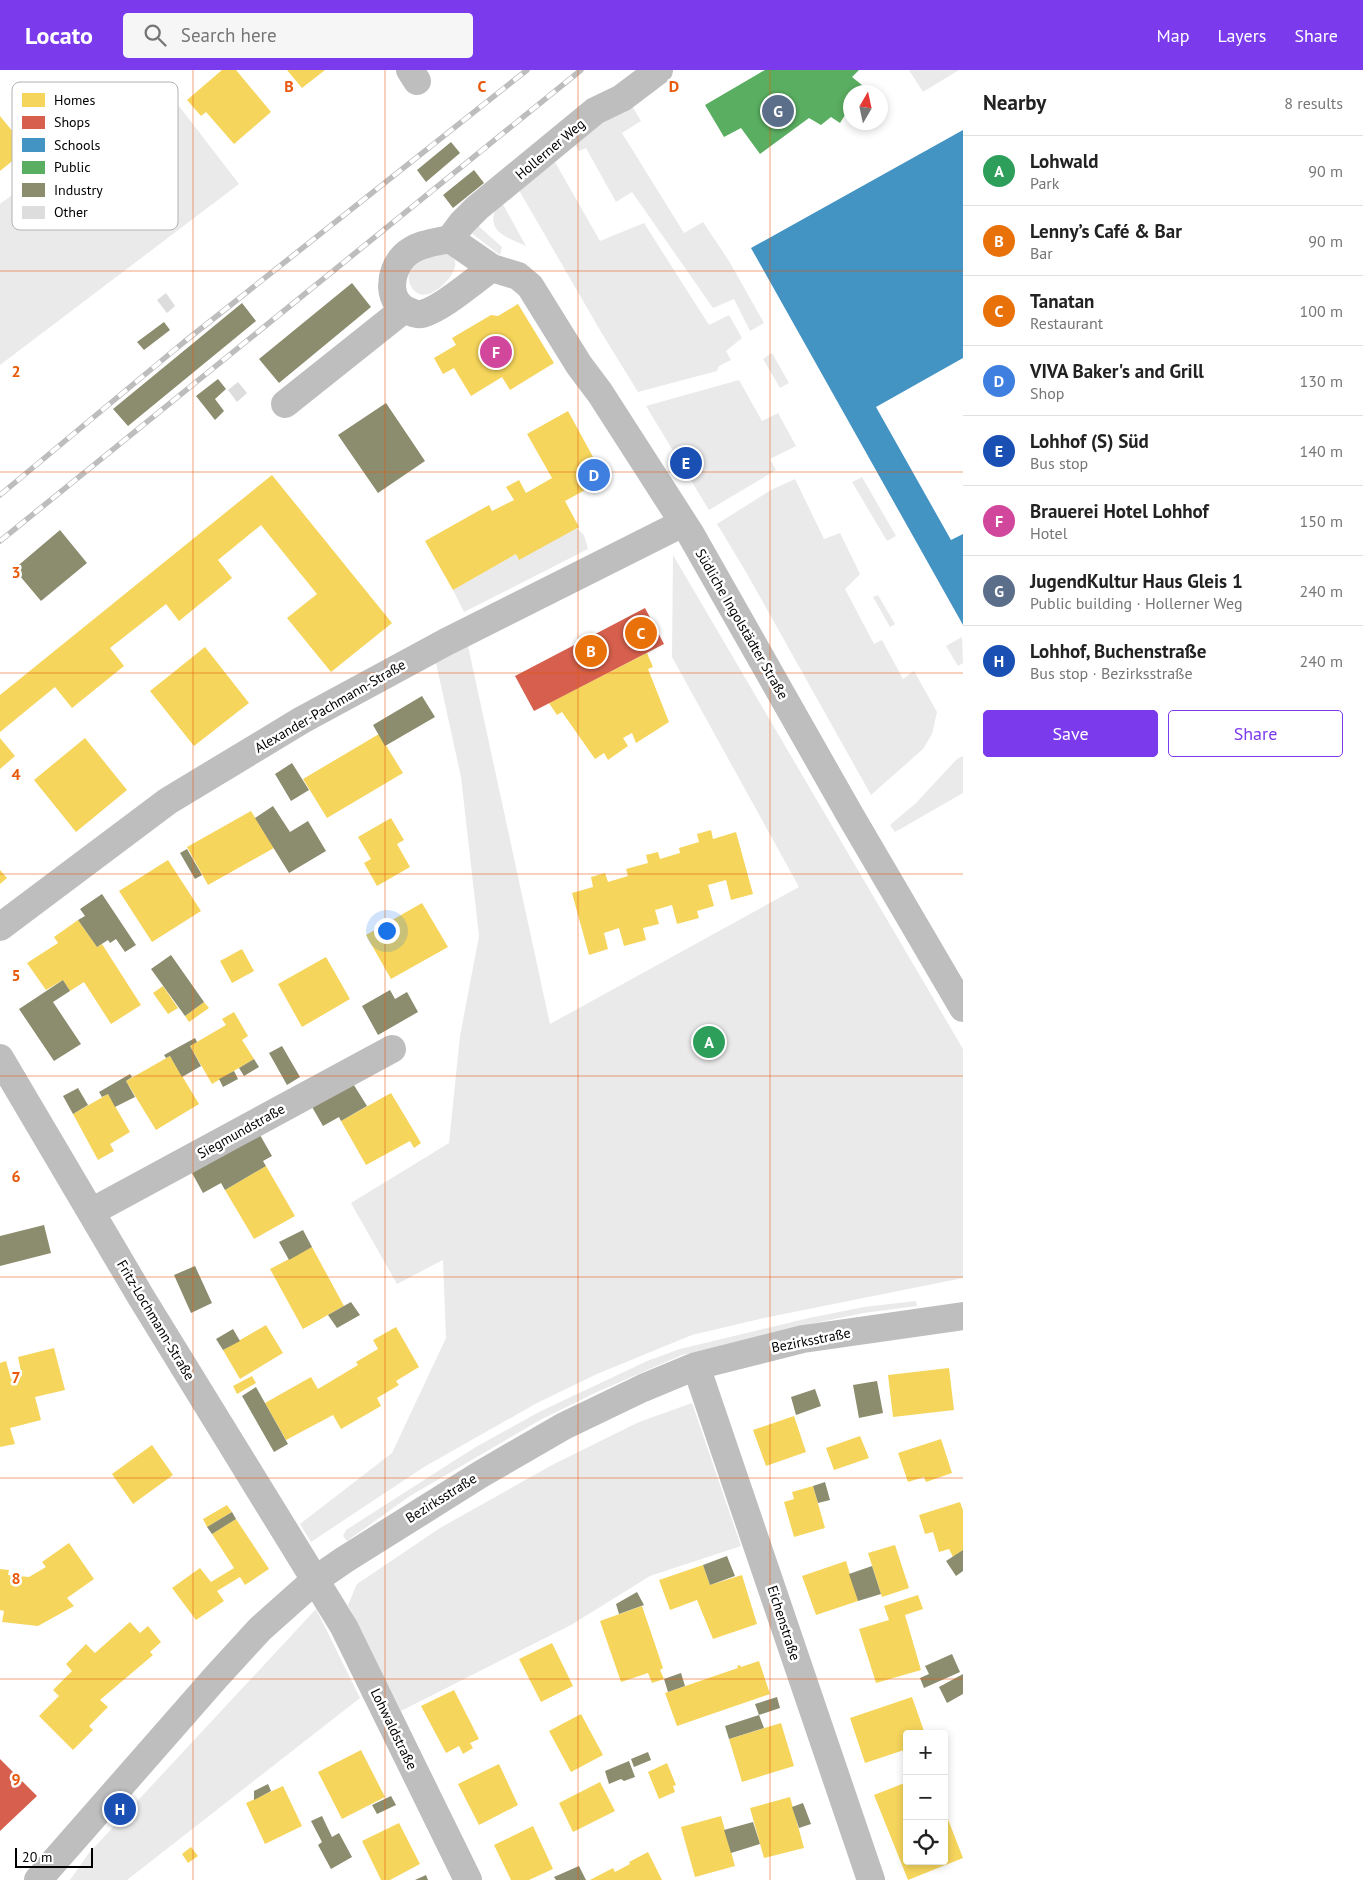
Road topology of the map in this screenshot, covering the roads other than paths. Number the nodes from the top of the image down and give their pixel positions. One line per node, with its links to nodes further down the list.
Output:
1 (659, 70): 2 (street, Hollerner Weg)
2 (450, 239): 3 (street, Südliche Ingolstädter Straße); 4 (street)
3 (492, 268): 4 (street); 6 (street, Südliche Ingolstädter Straße)
4 (403, 310): 5 (street)
5 (285, 404)
6 (683, 523): 7 (street, Alexander-Pachmann-Straße); 8 (street, Südliche Ingolstädter Straße)
7 (0, 927)
8 (963, 1008)
9 (392, 1049): 11 (street, Siegmundstraße)
10 (0, 1058): 11 (street, Fritz-Lochmann-Straße)
11 (91, 1212): 14 (street, Fritz-Lochmann-Straße)
12 (963, 1316): 13 (street, Bezirksstraße)
13 (696, 1366): 14 (street, Bezirksstraße); 17 (street, Eichenstraße)
14 (315, 1580): 15 (street, Bezirksstraße); 16 (street, Lohwaldstraße)
15 (38, 1880)
16 (468, 1880)
17 (871, 1880)

